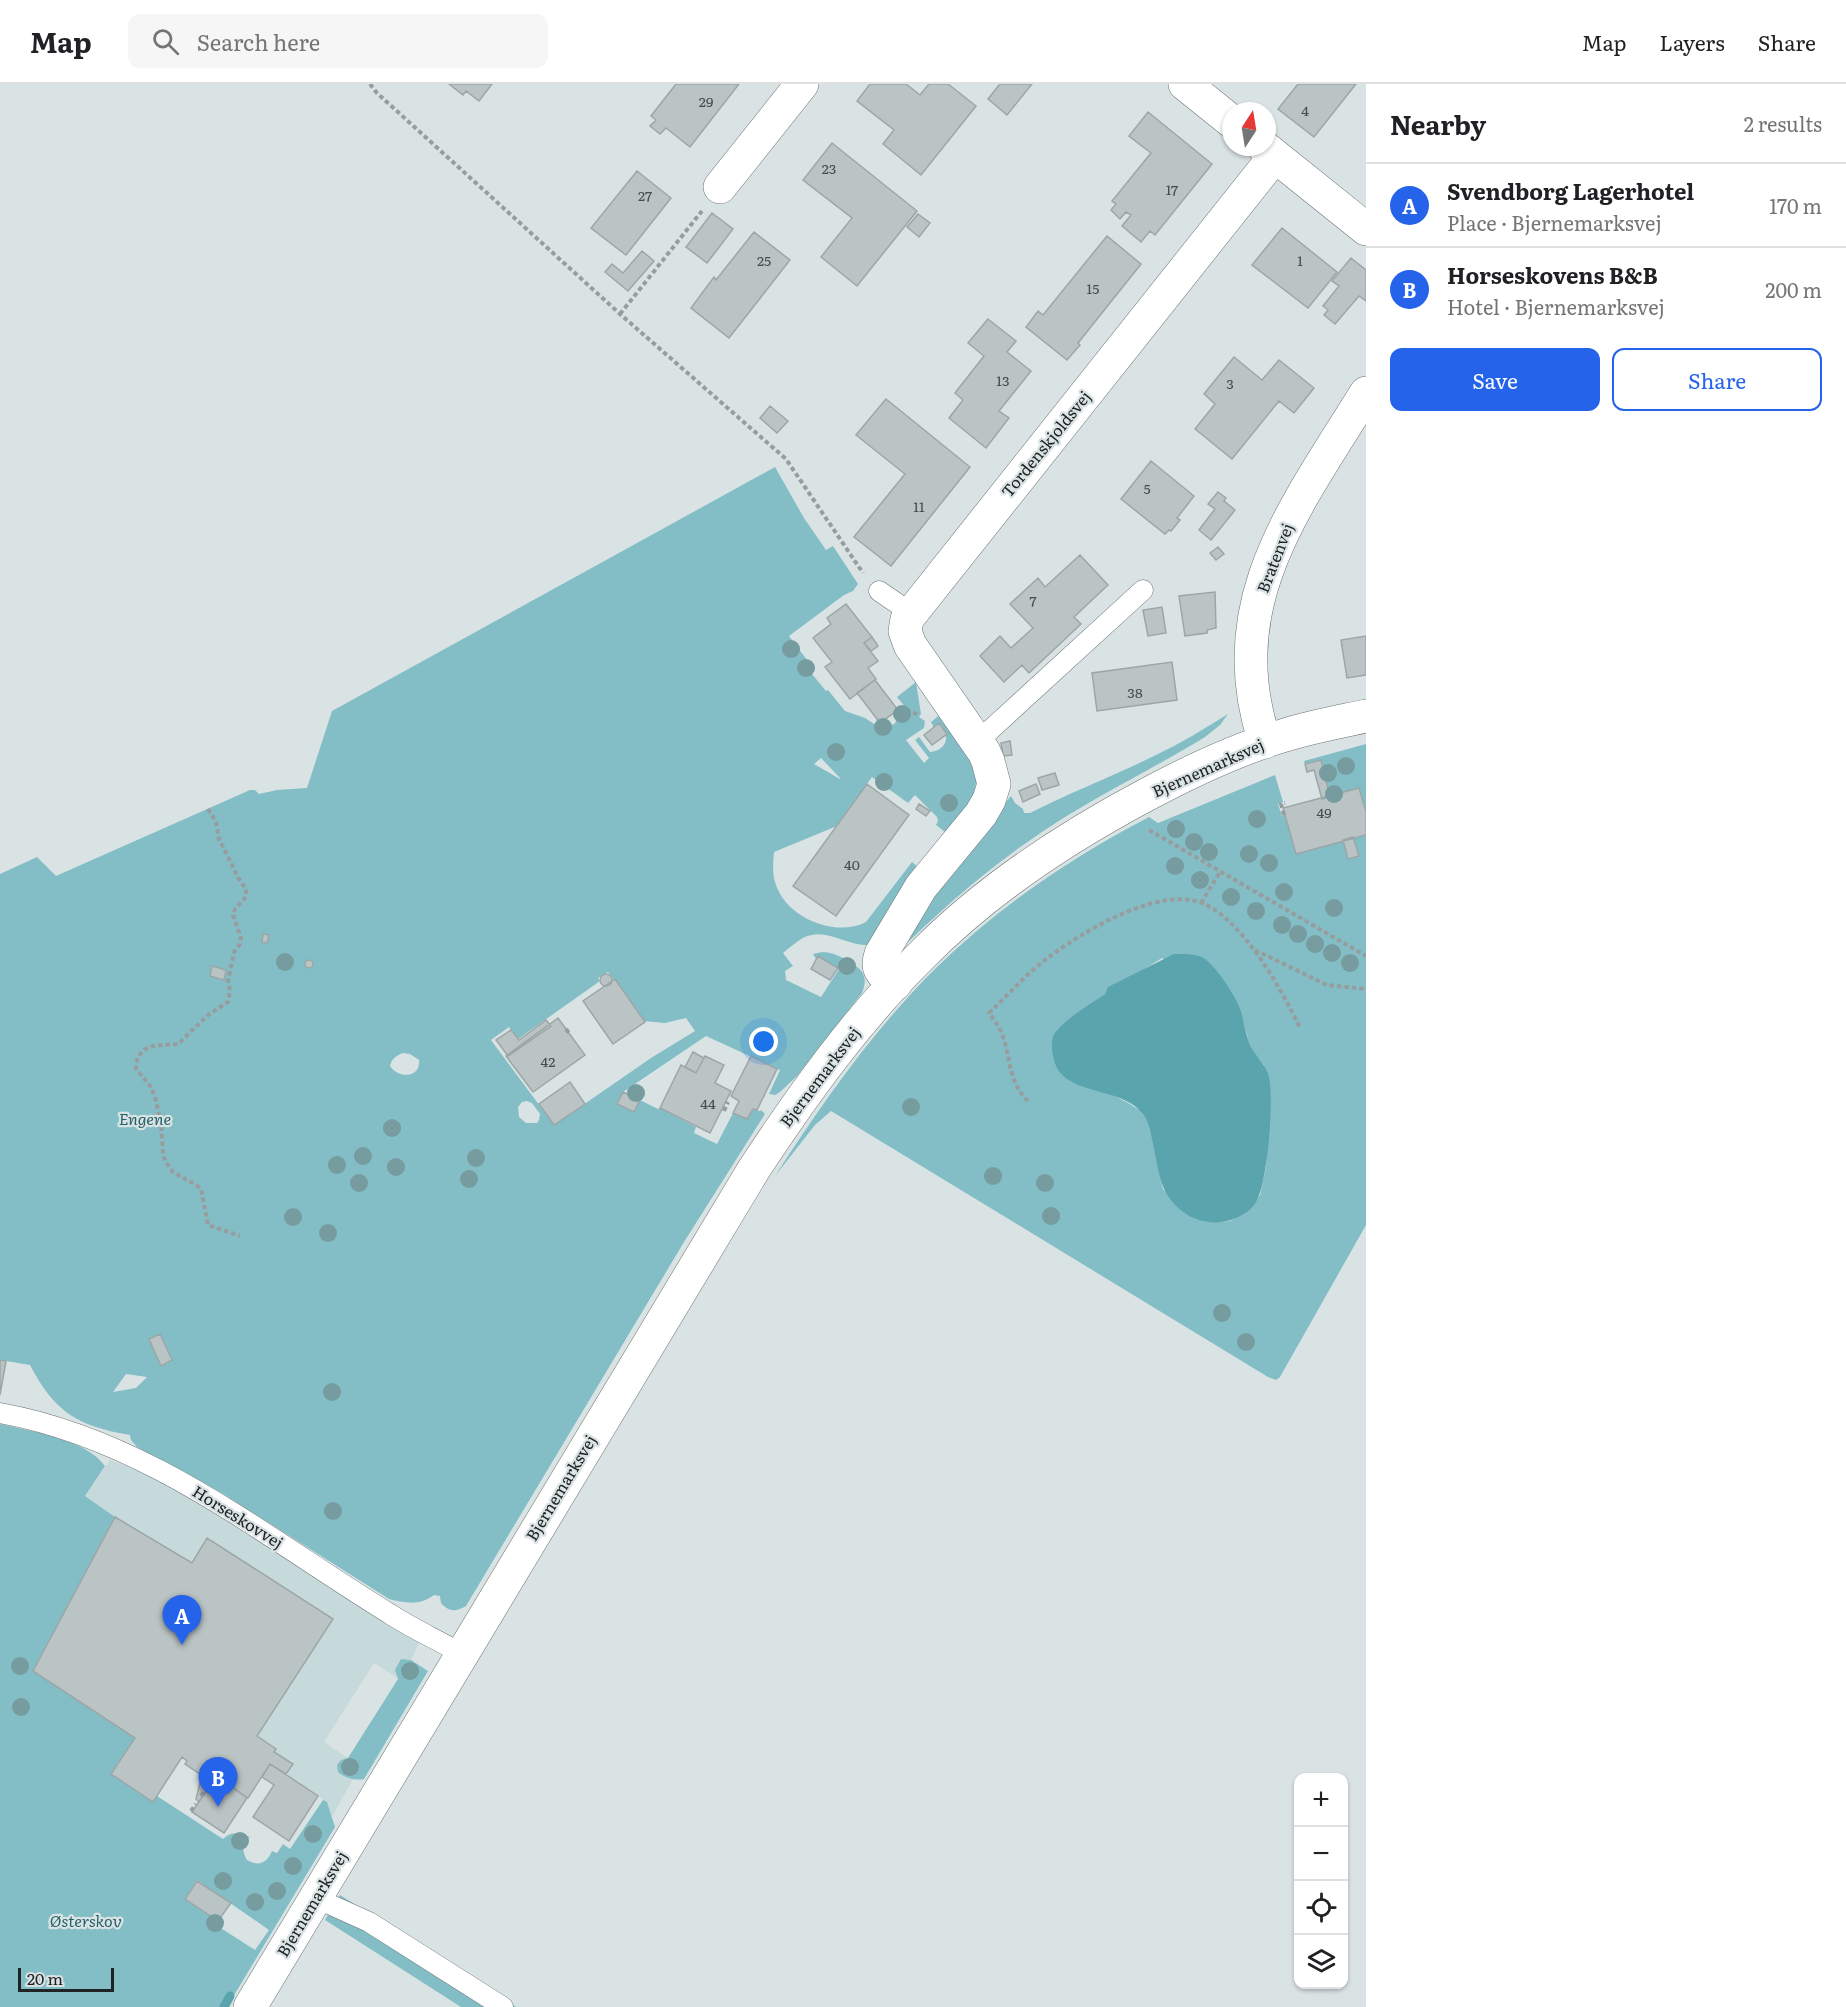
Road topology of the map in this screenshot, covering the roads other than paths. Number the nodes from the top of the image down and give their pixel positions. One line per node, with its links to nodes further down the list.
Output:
1 (802, 84): 6 (street)
2 (1185, 84): 3 (street)
3 (1222, 114)
4 (1267, 156): 11 (street, Tordenskjoldsvej)
5 (1275, 156): 7 (street, Tordenskjoldsvej)
6 (714, 196)
7 (1366, 230)
8 (1366, 393): 14 (street, Bratenvej)
9 (879, 591): 11 (lane)
10 (1143, 591): 13 (lane)
11 (911, 613): 13 (street)
12 (1366, 716): 14 (street, Bjernemarksvej)
13 (976, 742): 15 (street)
14 (1265, 742): 15 (street, Bjernemarksvej)
15 (895, 984): 17 (street, Bjernemarksvej)
16 (0, 1413): 17 (lane, Horseskovvej)
17 (462, 1654): 18 (street, Bjernemarksvej)
18 (316, 1897): 19 (street, Bjernemarksvej); 20 (lane)
19 (250, 2007)
20 (503, 2007)

